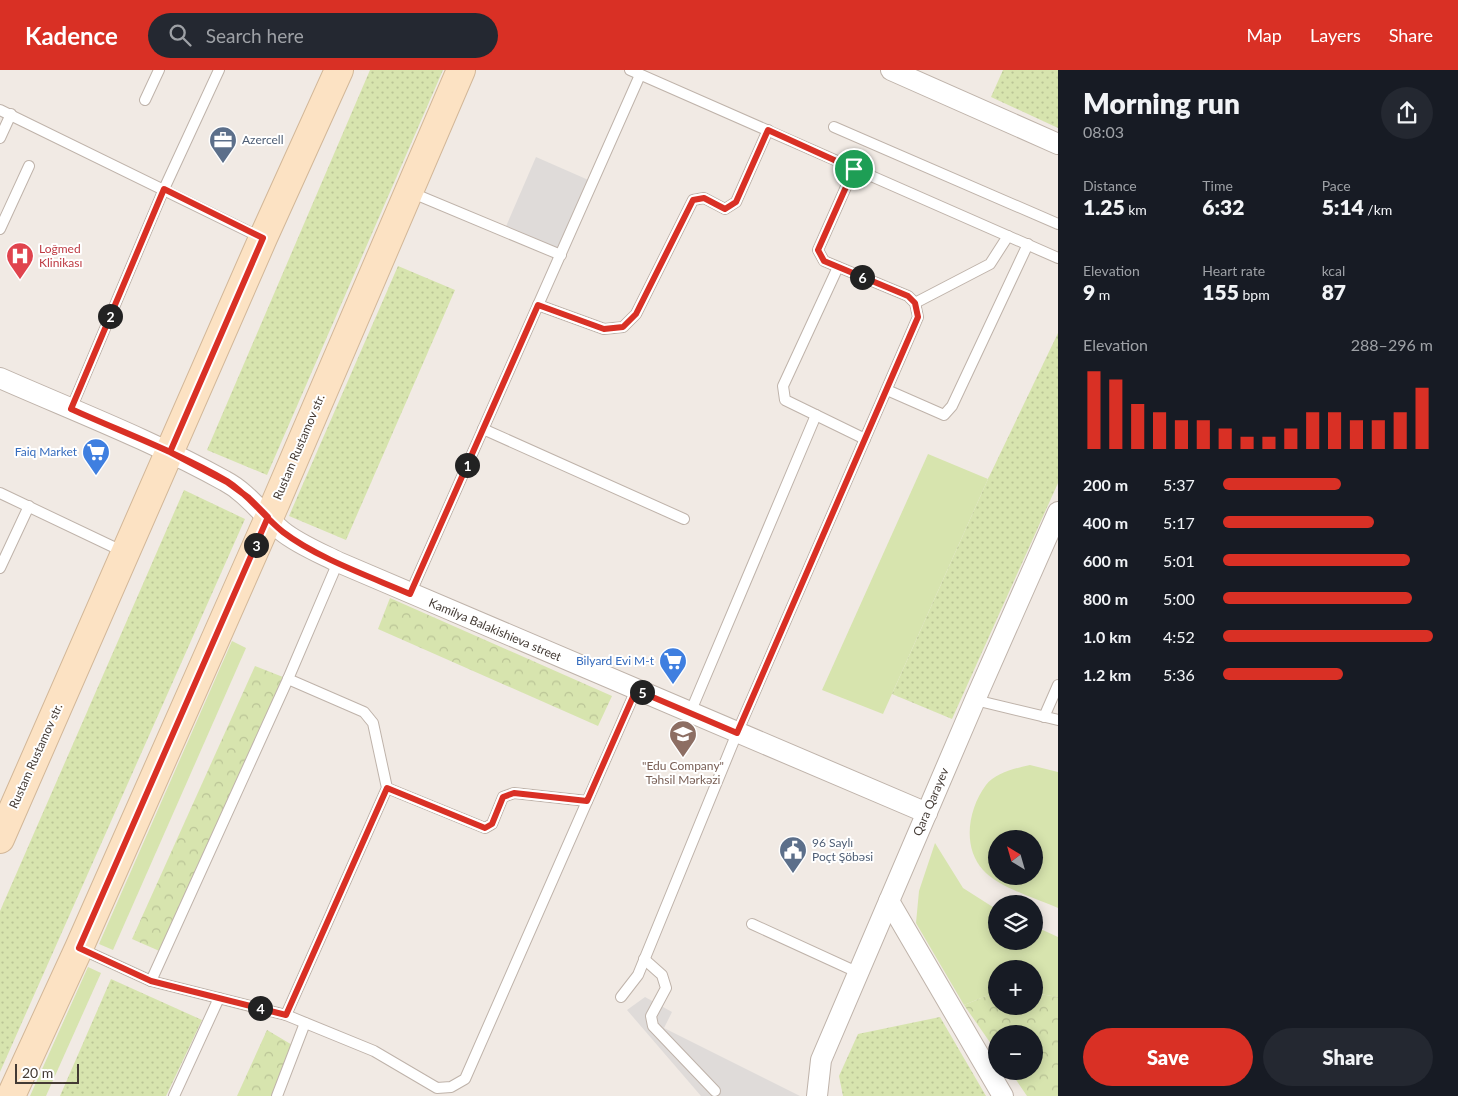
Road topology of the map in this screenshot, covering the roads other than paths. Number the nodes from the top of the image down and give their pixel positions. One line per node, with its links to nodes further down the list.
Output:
1 (159, 70): 8 (lane)
2 (218, 70): 17 (lane)
3 (461, 70): 18 (main road, Rustam Rustamov str.)
4 (630, 70): 7 (lane)
5 (891, 70): 14 (street)
6 (335, 71): 22 (main road, Rustam Rustamov str.)
7 (640, 75): 12 (lane); 24 (lane)
8 (145, 100)
9 (0, 110): 10 (lane)
10 (11, 114): 13 (lane); 17 (lane)
11 (834, 127): 19 (lane)
12 (768, 130): 16 (lane); 28 (lane)
13 (0, 138)
14 (1058, 144)
15 (29, 166): 20 (lane)
16 (854, 169): 21 (lane); 26 (lane)
17 (164, 189): 22 (lane); 31 (lane)
18 (409, 192): 24 (lane); 39 (main road, Rustam Rustamov str.)
19 (1058, 224)
20 (0, 229)
21 (1008, 236): 23 (lane); 27 (lane)
22 (263, 238): 35 (main road, Rustam Rustamov str.)
23 (1028, 244): 25 (lane); 30 (lane)
24 (560, 255): 28 (lane)
25 (1058, 258)
26 (838, 267): 27 (lane); 32 (lane)
27 (915, 303): 30 (lane)
28 (538, 305): 33 (lane)
29 (0, 378): 31 (street, Kamilya Balakishieva street)
30 (886, 390): 34 (lane)
31 (71, 409): 35 (street, Kamilya Balakishieva street)
32 (816, 415): 34 (lane); 49 (lane)
33 (483, 429): 40 (lane); 44 (lane)
34 (865, 440): 52 (lane)
35 (170, 452): 39 (street, Kamilya Balakishieva street); 41 (main road, Rustam Rustamov str.)
36 (0, 494): 37 (lane)
37 (29, 506): 41 (lane); 43 (lane)
38 (1058, 512): 48 (street, Qara Qarayev)
39 (268, 517): 42 (street, Kamilya Balakishieva street); 59 (main road, Rustam Rustamov str.)
40 (684, 519)
41 (125, 552): 56 (main road, Rustam Rustamov str.)
42 (338, 562): 44 (street, Kamilya Balakishieva street); 45 (lane)
43 (0, 568)
44 (410, 594): 47 (street, Kamilya Balakishieva street)
45 (288, 679): 53 (lane); 62 (lane)
46 (1058, 685): 50 (lane)
47 (636, 690): 49 (street, Kamilya Balakishieva street); 54 (lane)
48 (975, 700): 50 (lane); 55 (street, Qara Qarayev)
49 (690, 713): 52 (street, Kamilya Balakishieva street)
50 (1044, 717): 51 (lane)
51 (1058, 720)
52 (737, 733): 55 (street, Kamilya Balakishieva street); 60 (lane)
53 (387, 788): 54 (lane); 65 (lane)
54 (587, 801): 68 (lane)
55 (927, 813): 57 (street, Qara Qarayev)
56 (0, 839)
57 (889, 901): 61 (street, Qara Qarayev); 73 (street)
58 (752, 924): 61 (lane)
59 (79, 948): 62 (lane); 69 (main road, Rustam Rustamov str.)
60 (644, 960): 63 (lane); 67 (lane)
61 (859, 973): 72 (street, Qara Qarayev)
62 (151, 981): 64 (lane)
63 (621, 997)
64 (219, 998): 65 (lane); 70 (lane)
65 (286, 1015): 66 (lane)
66 (305, 1023): 68 (lane); 71 (lane)
67 (715, 1091)
68 (438, 1092)
69 (11, 1096)
70 (174, 1096)
71 (277, 1096)
72 (817, 1096)
73 (1003, 1096)

